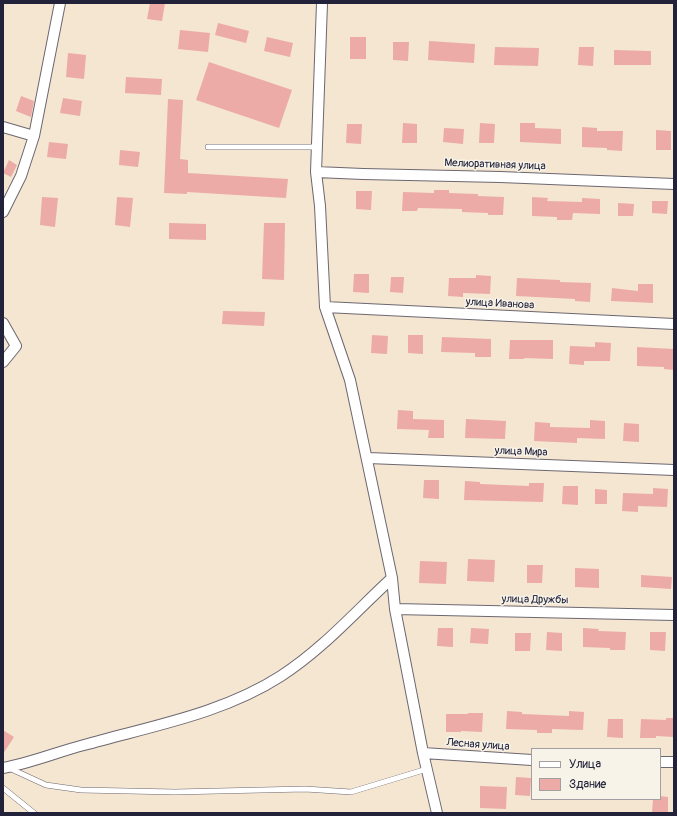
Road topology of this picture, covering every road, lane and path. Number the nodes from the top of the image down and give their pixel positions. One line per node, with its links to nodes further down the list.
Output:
1 (60, 3): 4 (street)
2 (322, 3): 6 (street)
3 (3, 127): 4 (street)
4 (34, 136): 9 (street)
5 (208, 147): 6 (lane)
6 (316, 147): 7 (street)
7 (316, 172): 8 (street, Мелиоративная улица); 10 (street)
8 (674, 184)
9 (3, 212)
10 (325, 307): 12 (street, улица Иванова); 14 (street)
11 (3, 323): 13 (street)
12 (674, 324)
13 (3, 362)
14 (368, 458): 15 (street, улица Мира); 16 (street)
15 (674, 470)
16 (392, 578): 17 (street); 23 (street)
17 (395, 609): 18 (street, улица Дружбы); 19 (street)
18 (674, 615)
19 (423, 753): 20 (street, Лесная улица); 24 (street)
20 (531, 760)
21 (661, 762): 22 (street)
22 (674, 762)
23 (5, 767): 24 (lane)
24 (427, 769): 27 (street)
25 (3, 788): 26 (lane)
26 (34, 813)
27 (437, 813)

